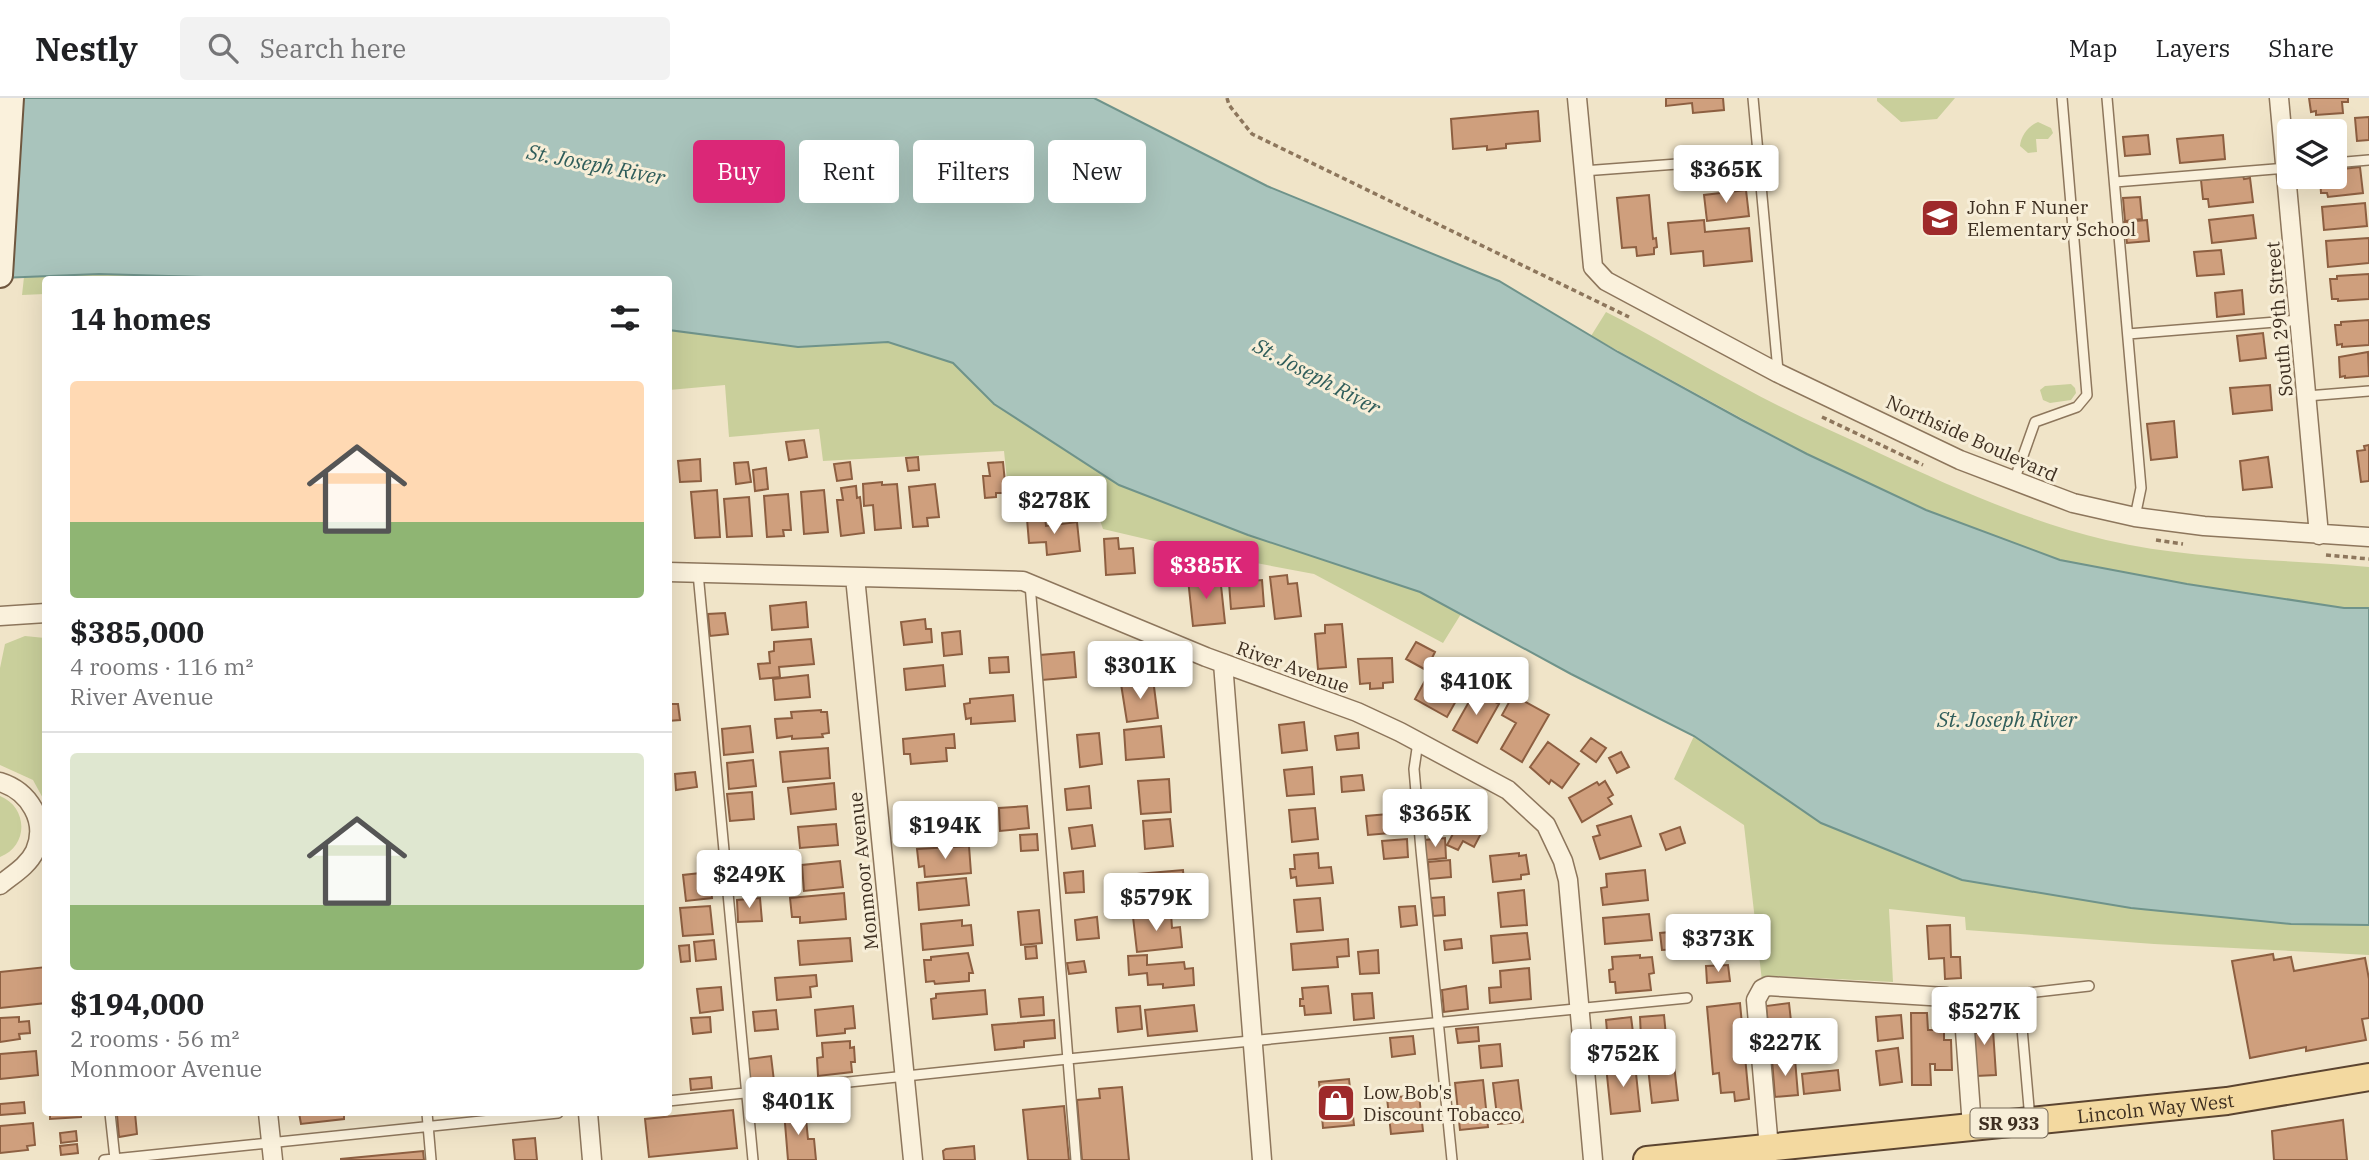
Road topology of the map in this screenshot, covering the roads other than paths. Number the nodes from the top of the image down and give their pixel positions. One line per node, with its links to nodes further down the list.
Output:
1 (10, 98): 15 (main road)
2 (1577, 98): 12 (street)
3 (1753, 98): 8 (lane)
4 (2062, 98): 21 (lane)
5 (2107, 98): 13 (lane)
6 (2279, 98): 7 (street, South 29th Street)
7 (2281, 119)
8 (1758, 158): 12 (lane); 18 (lane)
9 (2369, 160): 10 (lane)
10 (2347, 162)
11 (2277, 169): 13 (lane)
12 (1583, 171): 18 (street, Northside Boulevard)
13 (2115, 182): 17 (lane)
14 (2289, 189): 16 (street, South 29th Street)
15 (0, 275)
16 (2300, 320): 17 (lane); 20 (street, South 29th Street)
17 (2128, 334): 22 (lane)
18 (1778, 373): 21 (street, Northside Boulevard)
19 (2369, 391): 20 (lane)
20 (2307, 396): 23 (street, South 29th Street)
21 (2014, 482): 22 (street, Northside Boulevard)
22 (2135, 517): 23 (street, Northside Boulevard)
23 (2319, 536): 24 (street, Northside Boulevard)
24 (2369, 537)
25 (672, 572): 26 (street, River Avenue)
26 (698, 573): 27 (street, River Avenue); 43 (lane)
27 (855, 577): 28 (street, River Avenue); 41 (street, Monmoor Avenue)
28 (1030, 584): 31 (street, River Avenue); 40 (lane)
29 (42, 613): 30 (street)
30 (0, 616)
31 (1223, 663): 32 (street, River Avenue); 39 (street)
32 (1418, 742): 37 (street, River Avenue); 38 (lane)
33 (0, 782): 34 (street)
34 (0, 885)
35 (2089, 986): 50 (lane)
36 (1687, 998): 37 (lane)
37 (1578, 1009): 38 (lane); 64 (street, River Avenue)
38 (1438, 1021): 39 (lane); 63 (lane)
39 (1253, 1041): 40 (lane); 62 (street)
40 (1068, 1059): 41 (lane); 61 (lane)
41 (904, 1077): 43 (lane); 60 (street, Monmoor Avenue)
42 (2369, 1077): 50 (main road, Lincoln Way West / SR 933)
43 (746, 1092): 44 (lane); 59 (lane)
44 (672, 1101)
45 (110, 1116): 55 (lane)
46 (268, 1116): 54 (street)
47 (427, 1116): 52 (lane)
48 (532, 1116): 52 (lane)
49 (588, 1116): 58 (street)
50 (2030, 1121): 51 (main road, Lincoln Way West / SR 933)
51 (1972, 1127): 53 (main road, Lincoln Way West / SR 933); 53 (street)
52 (429, 1128): 54 (lane); 57 (lane)
53 (1769, 1148): 65 (main road, Lincoln Way West / SR 933)
54 (272, 1151): 55 (lane)
55 (115, 1159): 56 (lane)
56 (104, 1160)
57 (432, 1160)
58 (593, 1160)
59 (753, 1160)
60 (912, 1160)
61 (1076, 1160)
62 (1262, 1160)
63 (1452, 1160)
64 (1593, 1160)
65 (1647, 1160)

